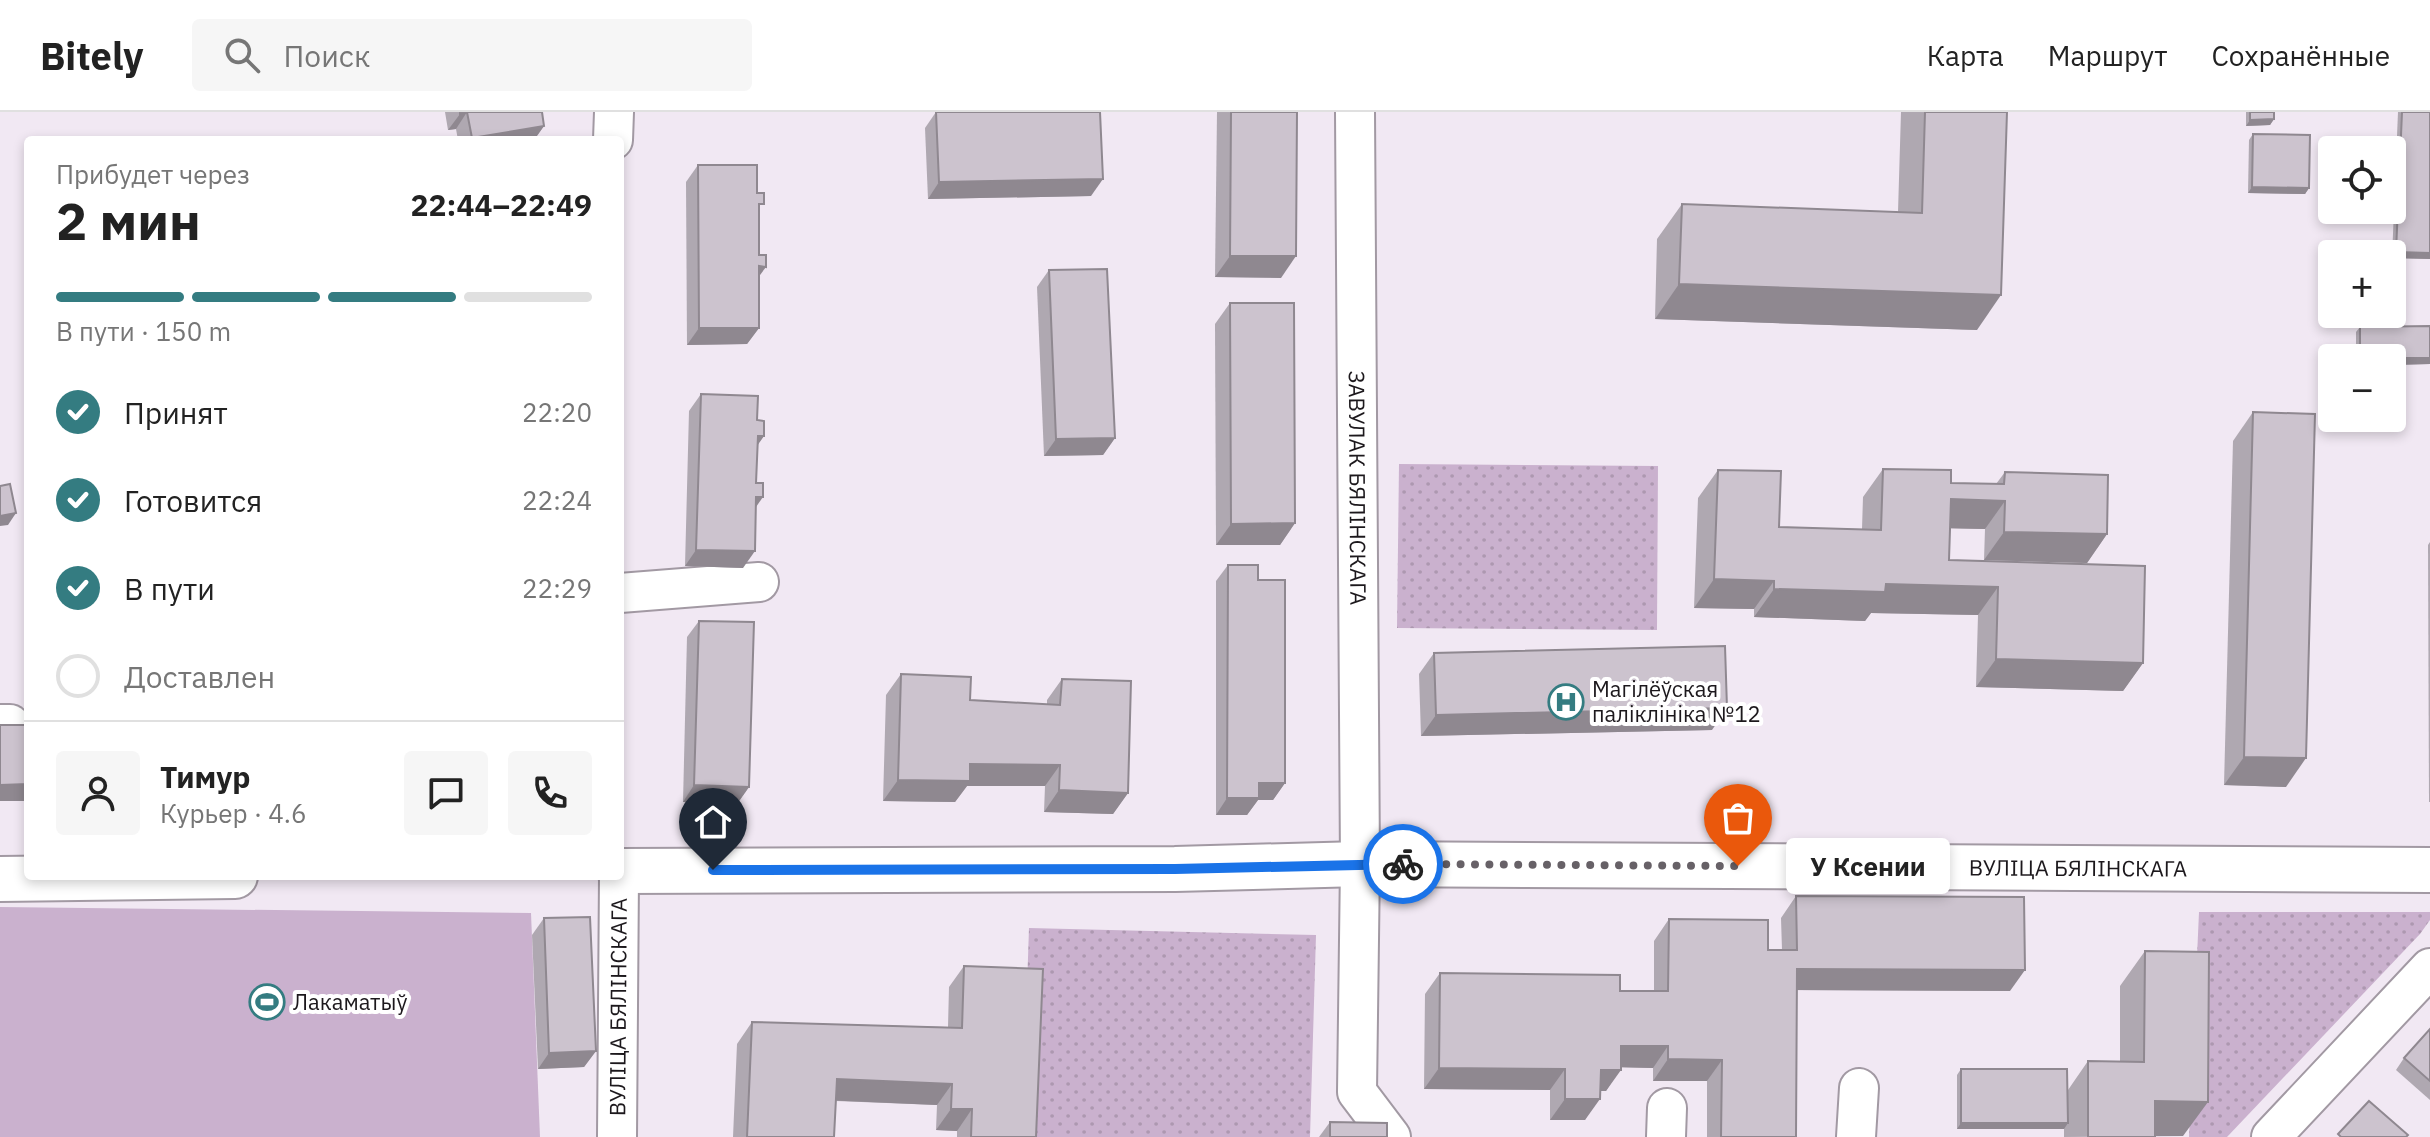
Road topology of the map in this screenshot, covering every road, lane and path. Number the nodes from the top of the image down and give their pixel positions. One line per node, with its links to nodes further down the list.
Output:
1 (614, 112): 3 (street)
2 (1355, 112): 6 (street, ЗАВУЛАК БЯЛІНСКАГА)
3 (613, 136)
4 (759, 582): 5 (street)
5 (624, 593)
6 (1360, 864): 7 (main road, ВУЛІЦА БЯЛІНСКАГА); 8 (main road, ВУЛІЦА БЯЛІНСКАГА); 15 (street, ЗАВУЛАК БЯЛІНСКАГА)
7 (2430, 870)
8 (624, 873)
9 (0, 879): 10 (main road)
10 (24, 879)
11 (620, 880): 14 (street, ВУЛІЦА БЯЛІНСКАГА)
12 (2430, 968): 17 (street)
13 (1859, 1088): 16 (street)
14 (617, 1137)
15 (1391, 1137)
16 (1856, 1137)
17 (2271, 1137)

